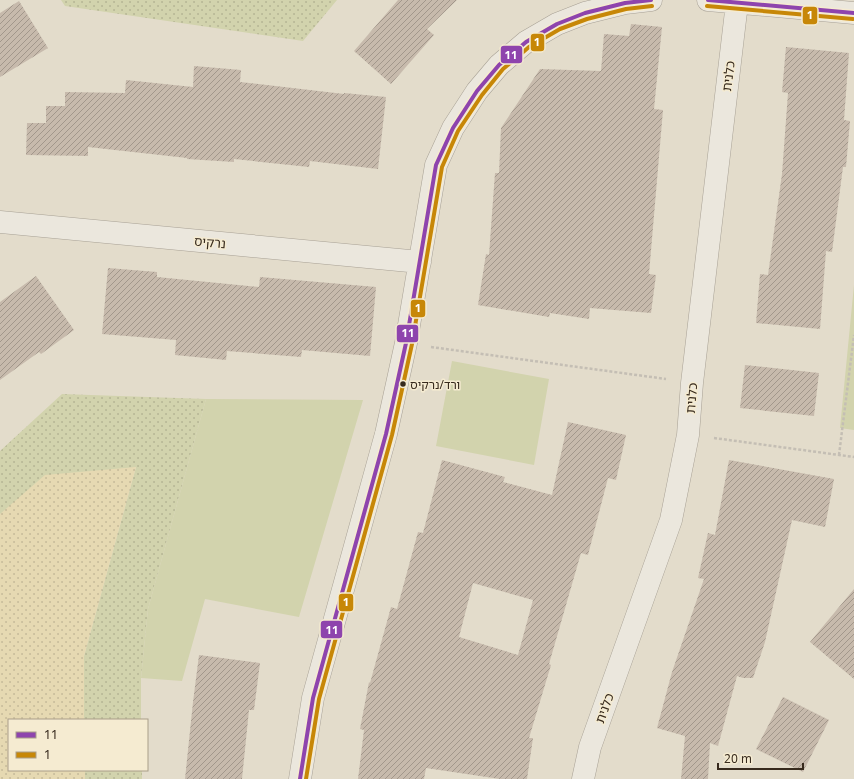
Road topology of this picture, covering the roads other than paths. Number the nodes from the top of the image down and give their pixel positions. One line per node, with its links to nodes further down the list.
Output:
1 (651, 0): 6 (street)
2 (708, 0): 3 (street)
3 (737, 3): 4 (street); 8 (street, כלנית)
4 (854, 13)
5 (0, 222): 6 (street, נרקיס)
6 (420, 262): 7 (street)
7 (300, 779)
8 (583, 779)

